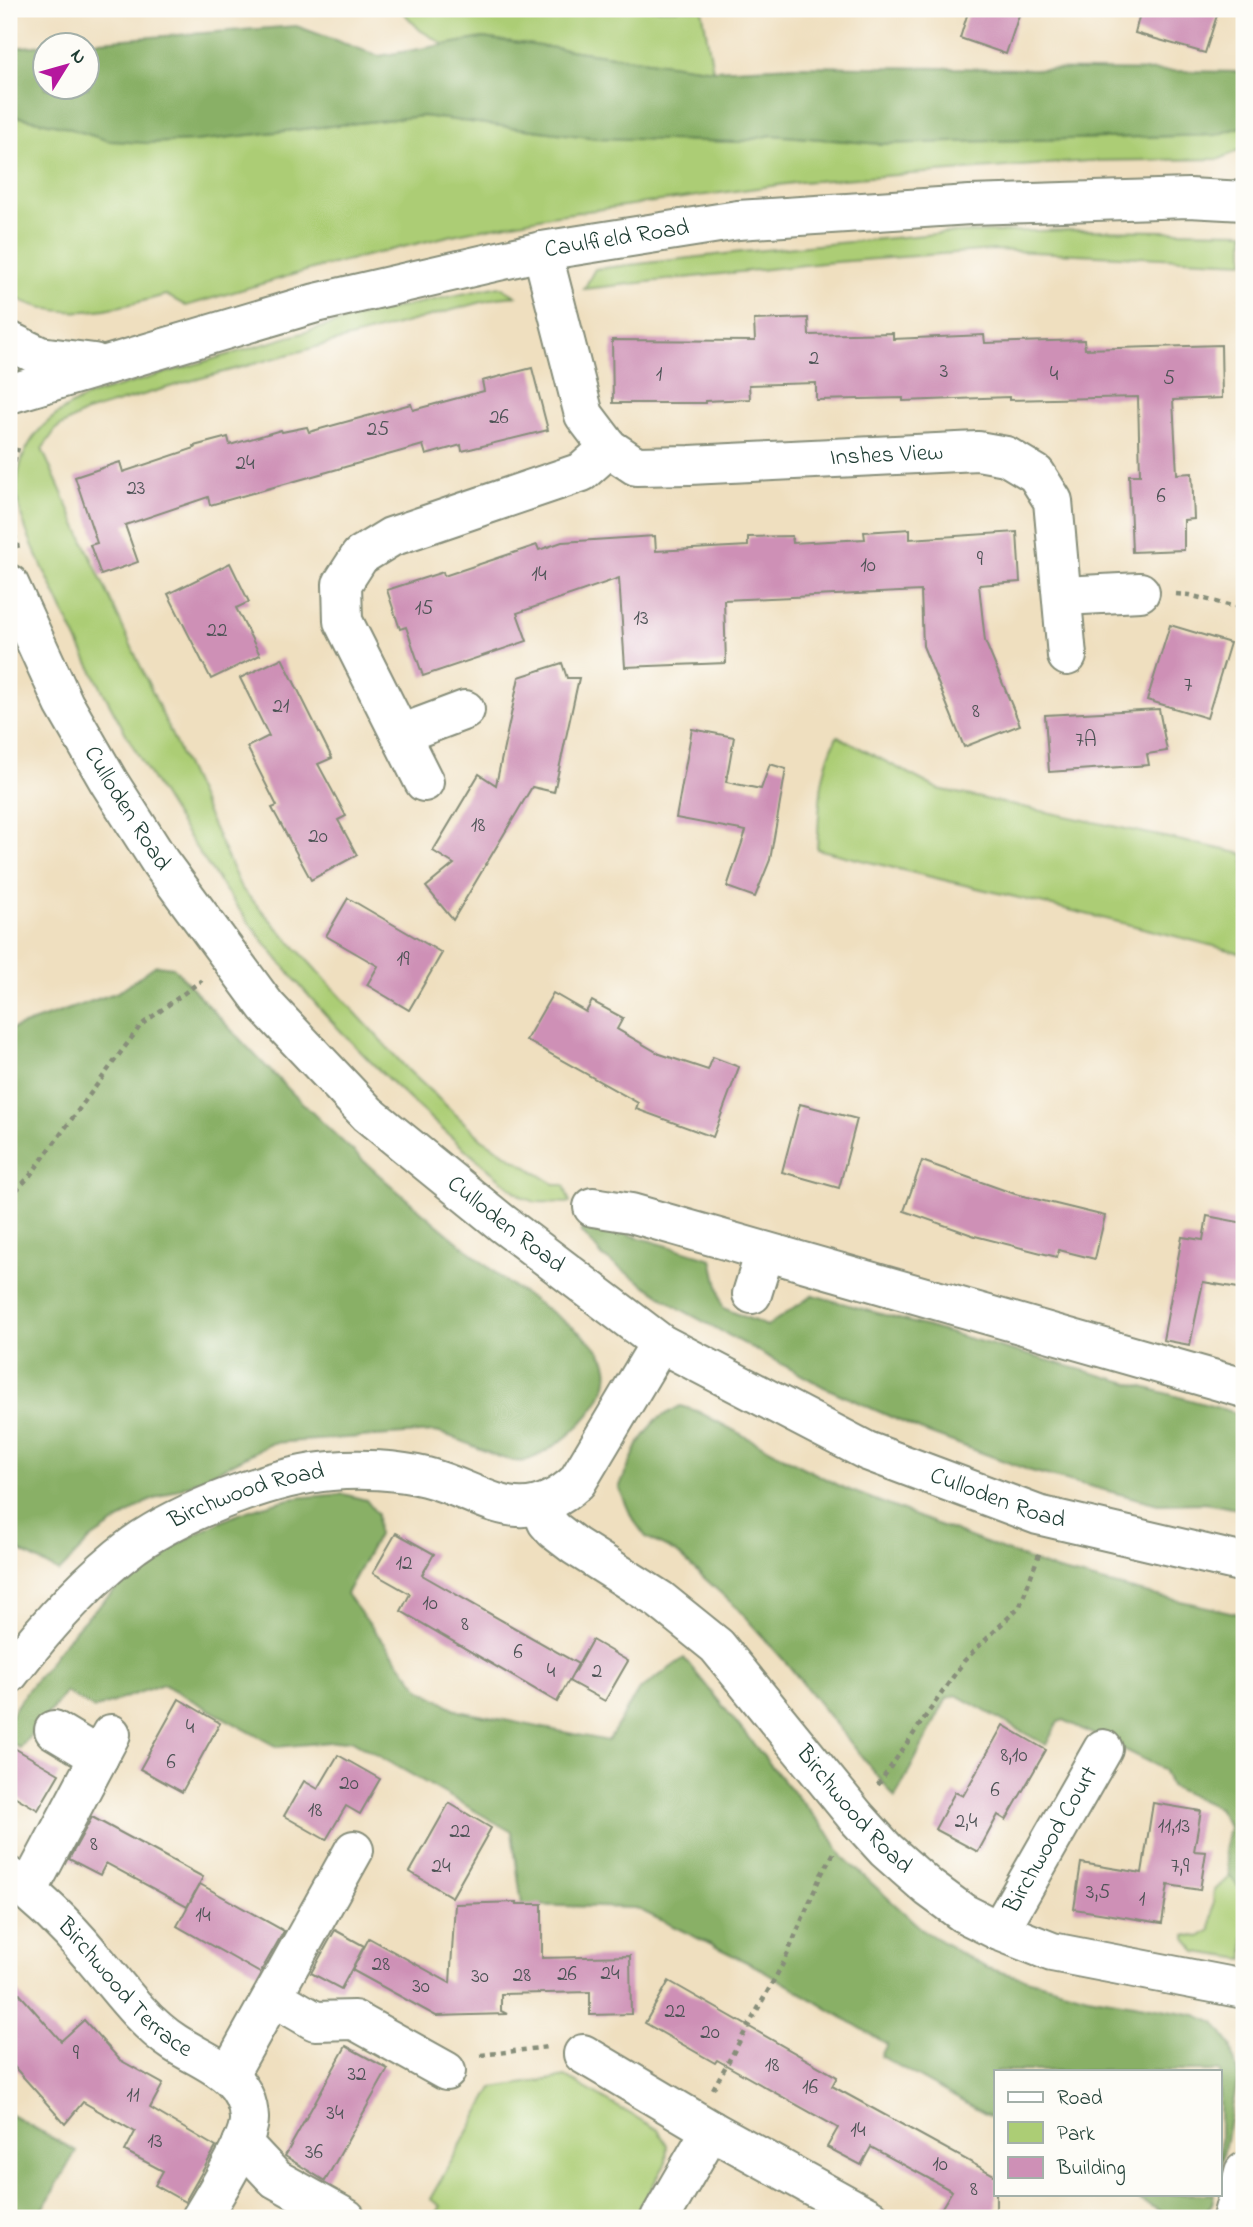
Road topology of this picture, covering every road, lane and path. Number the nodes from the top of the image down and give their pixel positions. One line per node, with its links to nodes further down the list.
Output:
1 (1244, 201): 2 (street, Caulfield Road)
2 (542, 251): 4 (street, Caulfield Road); 6 (street, Inshes View)
3 (9, 341): 4 (street)
4 (112, 365): 5 (street, Caulfield Road)
5 (9, 394)
6 (610, 448): 11 (street, Inshes View); 15 (street)
7 (18, 449): 8 (path)
8 (9, 481)
9 (9, 584): 17 (street, Culloden Road)
10 (1140, 592): 11 (street); 12 (path)
11 (1063, 596): 13 (street, Inshes View)
12 (1244, 609)
13 (1067, 656)
14 (465, 710): 15 (street)
15 (401, 734): 16 (street)
16 (424, 782)
17 (231, 959): 18 (path); 22 (street, Culloden Road)
18 (9, 1198)
19 (593, 1207): 20 (street)
20 (765, 1252): 21 (street); 23 (street)
21 (752, 1294)
22 (660, 1343): 24 (street, Birchwood Road); 25 (street, Culloden Road)
23 (1244, 1388)
24 (540, 1505): 27 (street, Birchwood Road); 30 (street, Birchwood Road)
25 (1244, 1563)
26 (1032, 1576): 30 (path)
27 (9, 1674)
28 (54, 1730): 32 (street, Birchwood Terrace)
29 (1103, 1749): 33 (street, Birchwood Court)
30 (856, 1817): 33 (street, Birchwood Road); 39 (path)
31 (354, 1850): 35 (street)
32 (18, 1884): 38 (street, Birchwood Terrace)
33 (999, 1931): 34 (street, Birchwood Road)
34 (1244, 1989)
35 (274, 1997): 37 (street); 38 (street)
36 (583, 2054): 37 (path); 39 (street)
37 (446, 2071)
38 (229, 2074): 40 (street, Birchwood Terrace)
39 (703, 2125): 44 (street); 45 (street)
40 (242, 2143): 42 (street, Birchwood Terrace); 43 (street)
41 (1244, 2172): 46 (street)
42 (201, 2218)
43 (346, 2218)
44 (660, 2218)
45 (870, 2218)
46 (1232, 2218)

